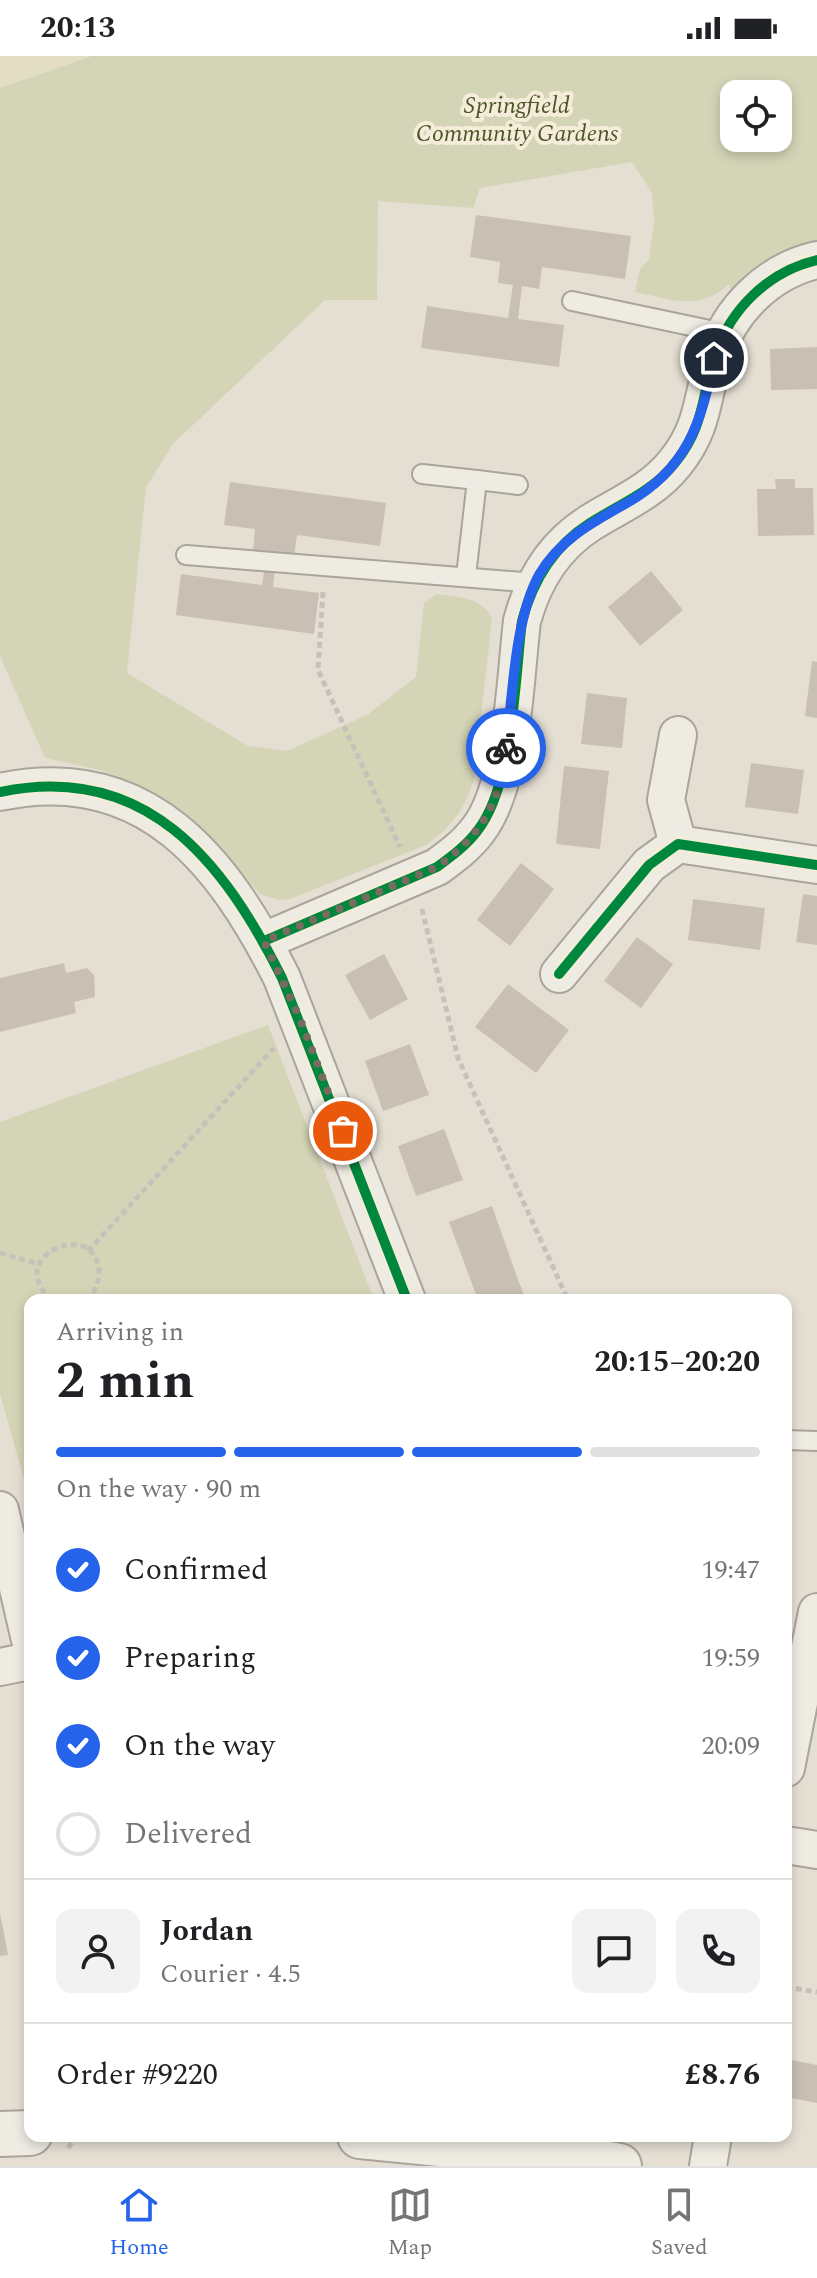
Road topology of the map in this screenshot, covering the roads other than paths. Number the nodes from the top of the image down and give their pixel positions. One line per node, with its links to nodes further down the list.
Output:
1 (817, 260): 3 (street)
2 (572, 301): 3 (lane)
3 (724, 333): 9 (street)
4 (422, 474): 5 (lane)
5 (477, 480): 6 (lane); 8 (lane)
6 (518, 485)
7 (186, 555): 8 (lane)
8 (466, 576): 9 (lane)
9 (536, 583): 14 (street)
10 (678, 735): 12 (street)
11 (0, 792): 14 (street)
12 (678, 844): 13 (street); 15 (street)
13 (817, 865)
14 (264, 941): 16 (street)
15 (559, 974)
16 (405, 1294)
17 (792, 1440): 18 (lane)
18 (817, 1441)
19 (0, 1510): 21 (street)
20 (817, 1612): 24 (street)
21 (24, 1614)
22 (24, 1662): 23 (street)
23 (0, 1667)
24 (792, 1717)
25 (792, 1846): 26 (street)
26 (817, 1850)
27 (24, 2133): 28 (street)
28 (0, 2134)
29 (408, 2142): 31 (street)
30 (712, 2142): 33 (street)
31 (569, 2162): 32 (street)
32 (619, 2166)
33 (708, 2166)

